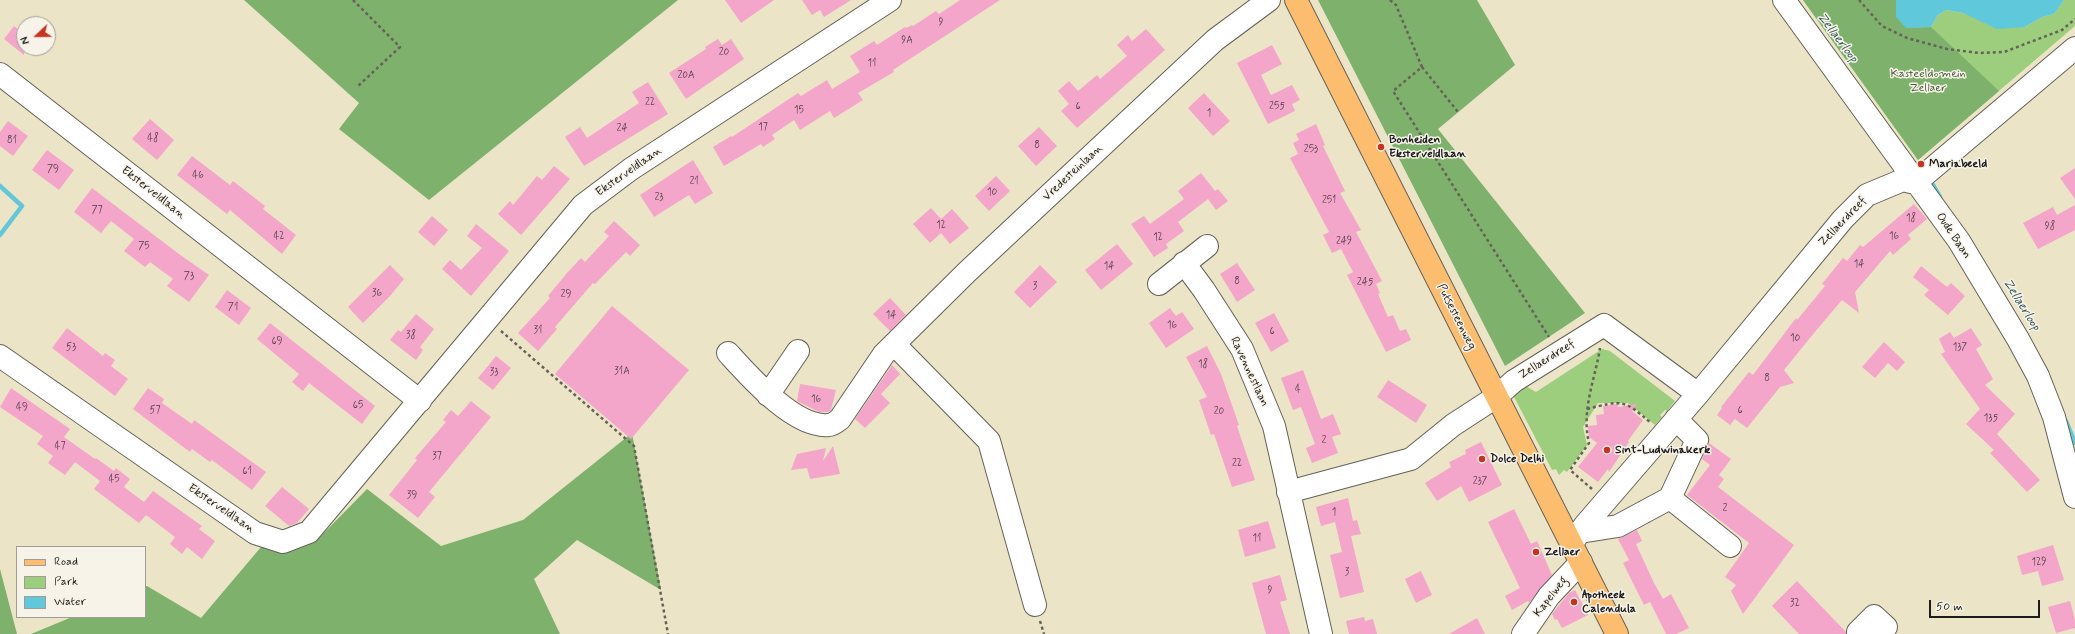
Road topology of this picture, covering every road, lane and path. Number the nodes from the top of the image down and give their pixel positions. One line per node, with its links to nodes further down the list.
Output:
1 (353, 0): 12 (path)
2 (890, 0): 18 (street, Eksterveldlaan)
3 (1269, 0): 21 (street, Vredesteinlaan)
4 (1296, 0): 27 (main road, Putsesteenweg)
5 (1390, 0): 10 (path)
6 (1784, 0): 14 (street, Oude Baan)
7 (1859, 0): 8 (path)
8 (2075, 19)
9 (2075, 48): 14 (street)
10 (1422, 67): 13 (path); 20 (path)
11 (0, 74): 28 (street, Eksterveldlaan)
12 (358, 86)
13 (1458, 112)
14 (1915, 183): 25 (street, Zellaerdreef); 32 (street, Oude Baan)
15 (1207, 246): 16 (street)
16 (1184, 263): 17 (street); 31 (street, Ravennestlaan)
17 (1159, 284)
18 (488, 320): 28 (street, Eksterveldlaan); 39 (path)
19 (1604, 326): 25 (street); 27 (street, Zellaerdreef); 29 (path)
20 (1549, 337)
21 (889, 349): 26 (street, Vredesteinlaan); 37 (street)
22 (798, 351): 26 (street)
23 (728, 353): 26 (street, Vredesteinlaan)
24 (0, 356): 28 (street, Eksterveldlaan)
25 (1698, 394): 30 (street, Zellaerdreef)
26 (768, 395)
27 (1496, 397): 31 (street); 35 (main road, Putsesteenweg)
28 (420, 401)
29 (1587, 409): 30 (path); 34 (path)
30 (1669, 426): 33 (street); 34 (street, Zellaerdreef)
31 (1288, 492): 40 (street, Ravennestlaan)
32 (2075, 497)
33 (1670, 498): 35 (street); 36 (street)
34 (1606, 500): 35 (street, Zellaerdreef)
35 (1578, 546): 41 (street, Kapelweg); 42 (main road, Putsesteenweg)
36 (1730, 546)
37 (1034, 605)
38 (1858, 632): 43 (street)
39 (668, 634)
40 (1321, 634)
41 (1523, 634)
42 (1617, 634)
43 (1879, 634)

